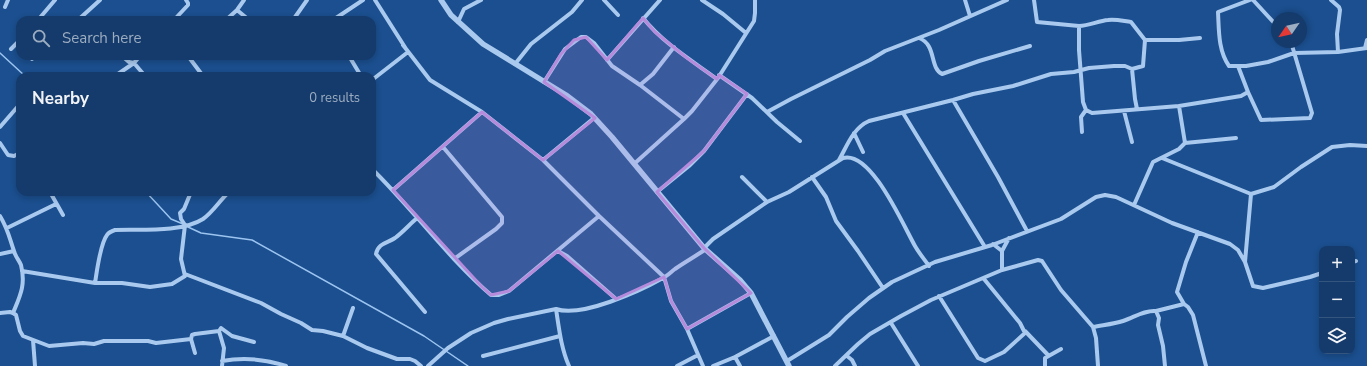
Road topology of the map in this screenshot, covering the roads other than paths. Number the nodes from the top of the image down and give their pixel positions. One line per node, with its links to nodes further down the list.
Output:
1 (8, 0): 22 (street)
2 (55, 0): 25 (street)
3 (100, 0): 26 (street)
4 (186, 0): 27 (street)
5 (244, 0): 23 (street)
6 (307, 0): 30 (street)
7 (363, 0): 31 (street)
8 (375, 0): 43 (street)
9 (441, 0): 35 (street)
10 (481, 0): 35 (street)
11 (582, 0): 57 (street)
12 (604, 0): 24 (street)
13 (660, 0): 33 (street)
14 (702, 0): 37 (street)
15 (755, 0): 37 (street)
16 (965, 0): 32 (street)
17 (1007, 0): 32 (street)
18 (1034, 0): 36 (street)
19 (1250, 0): 58 (street)
20 (1253, 0): 34 (street)
21 (1331, 0): 49 (street)
22 (5, 7)
23 (236, 10): 28 (street); 29 (street)
24 (618, 15)
25 (41, 16)
26 (84, 16)
27 (178, 16)
28 (230, 16)
29 (244, 16)
30 (296, 16)
31 (339, 16)
32 (970, 16): 38 (street)
33 (643, 18): 45 (street); 55 (street)
34 (1271, 20)
35 (458, 22): 57 (street)
36 (1079, 26): 40 (street); 60 (street)
37 (746, 33): 66 (street)
38 (919, 38): 44 (street); 78 (street)
39 (1200, 38): 40 (street)
40 (1145, 40): 59 (street)
41 (1367, 40): 47 (street)
42 (16, 44): 48 (street)
43 (403, 45): 65 (street); 77 (street)
44 (1030, 46)
45 (674, 47): 66 (street); 68 (street)
46 (1293, 48): 50 (street)
47 (1366, 48): 49 (street)
48 (11, 49)
49 (1338, 52): 50 (street)
50 (1294, 53): 58 (street); 69 (street)
51 (127, 60): 56 (street)
52 (137, 60): 56 (street)
53 (191, 60): 63 (street)
54 (352, 60): 64 (street)
55 (607, 60): 67 (street); 68 (street)
56 (134, 63): 61 (street); 62 (street)
57 (515, 64): 67 (street)
58 (1238, 66): 69 (street)
59 (1132, 69): 60 (street); 74 (street)
60 (1080, 70): 71 (street); 75 (street)
61 (121, 72)
62 (142, 72)
63 (200, 72)
64 (359, 72)
65 (376, 77)
66 (718, 77): 70 (street); 81 (street)
67 (544, 82): 80 (street)
68 (640, 85): 81 (street)
69 (1248, 92): 72 (street)
70 (747, 94): 78 (street); 102 (street)
71 (953, 100): 79 (street); 116 (street)
72 (1179, 106): 74 (street); 89 (street)
73 (16, 109): 82 (street)
74 (1137, 109): 76 (street)
75 (1086, 110): 76 (street); 83 (street)
76 (1124, 111): 87 (street)
77 (482, 112): 91 (street); 95 (street)
78 (767, 112): 86 (street)
79 (903, 113): 84 (street); 120 (street)
80 (594, 118): 95 (street); 97 (street)
81 (684, 119): 97 (street)
82 (0, 127)
83 (1082, 132)
84 (854, 133): 92 (street); 96 (street)
85 (1236, 138): 89 (street)
86 (800, 141)
87 (1132, 142)
88 (0, 143): 93 (street)
89 (1185, 143): 94 (street)
90 (1367, 146): 103 (street)
91 (443, 147): 101 (street); 126 (street)
92 (863, 152)
93 (16, 155)
94 (1162, 158): 103 (street); 109 (street)
95 (543, 160): 112 (street)
96 (839, 160): 100 (street); 128 (street)
97 (634, 164): 102 (street)
98 (376, 173): 101 (street)
99 (742, 177): 107 (street)
100 (812, 177): 107 (street); 136 (street)
101 (394, 190): 113 (street)
102 (657, 192): 121 (street)
103 (1251, 194): 127 (street)
104 (52, 196): 108 (street)
105 (189, 196): 114 (street)
106 (225, 196): 114 (street)
107 (767, 202): 121 (street)
108 (56, 204): 110 (street); 115 (street)
109 (1134, 205): 116 (street); 117 (street)
110 (62, 215)
111 (0, 216): 115 (street)
112 (599, 216): 123 (street); 133 (street)
113 (417, 218): 126 (street); 144 (street)
114 (185, 225): 131 (street); 135 (street)
115 (7, 228): 122 (street)
116 (1027, 231): 118 (street)
117 (1198, 232): 127 (street); 140 (street)
118 (1009, 238): 119 (street); 124 (street)
119 (993, 244): 120 (street); 124 (street)
120 (985, 247): 128 (street)
121 (705, 248): 133 (street); 137 (street)
122 (14, 251): 125 (street); 130 (street)
123 (558, 251): 126 (street); 139 (street)
124 (1002, 251): 129 (street)
125 (0, 254)
126 (454, 259)
127 (1245, 262): 132 (street)
128 (929, 266): 136 (street)
129 (1002, 270): 134 (street); 148 (street)
130 (22, 271): 135 (street); 146 (street)
131 (185, 274): 135 (street); 152 (street)
132 (1319, 274)
133 (664, 277): 139 (street); 149 (street)
134 (984, 278): 138 (street); 151 (street)
135 (95, 283)
136 (883, 288): 167 (street)
137 (751, 293): 149 (street); 154 (street)
138 (939, 296): 147 (street); 151 (street)
139 (616, 299): 142 (street)
140 (1184, 304): 143 (street); 183 (street)
141 (353, 308): 152 (street)
142 (556, 309): 153 (street); 171 (street)
143 (1156, 311): 148 (street); 182 (street)
144 (425, 312)
145 (0, 313): 146 (street)
146 (13, 313): 156 (street)
147 (891, 323): 164 (street); 179 (street)
148 (1093, 327): 181 (street)
149 (687, 329): 160 (street)
150 (219, 331): 155 (street); 157 (street); 165 (street)
151 (1025, 331): 161 (street)
152 (343, 336): 170 (street)
153 (560, 336): 162 (street); 172 (street)
154 (774, 336): 163 (street); 167 (street)
155 (191, 339): 156 (street); 159 (street)
156 (33, 340): 168 (street)
157 (254, 342)
158 (1061, 350): 161 (street)
159 (196, 353)
160 (698, 355): 173 (street); 174 (street)
161 (1048, 355): 180 (street)
162 (483, 356)
163 (735, 356): 175 (street); 176 (street)
164 (847, 356): 177 (street); 178 (street)
165 (222, 364): 166 (street)
166 (272, 364): 169 (street)
167 (788, 364)
168 (35, 366)
169 (286, 366)
170 (421, 366)
171 (428, 366)
172 (569, 366)
173 (677, 366)
174 (703, 366)
175 (713, 366)
176 (740, 366)
177 (835, 366)
178 (855, 366)
179 (918, 366)
180 (1045, 366)
181 (1098, 366)
182 (1165, 366)
183 (1206, 366)

